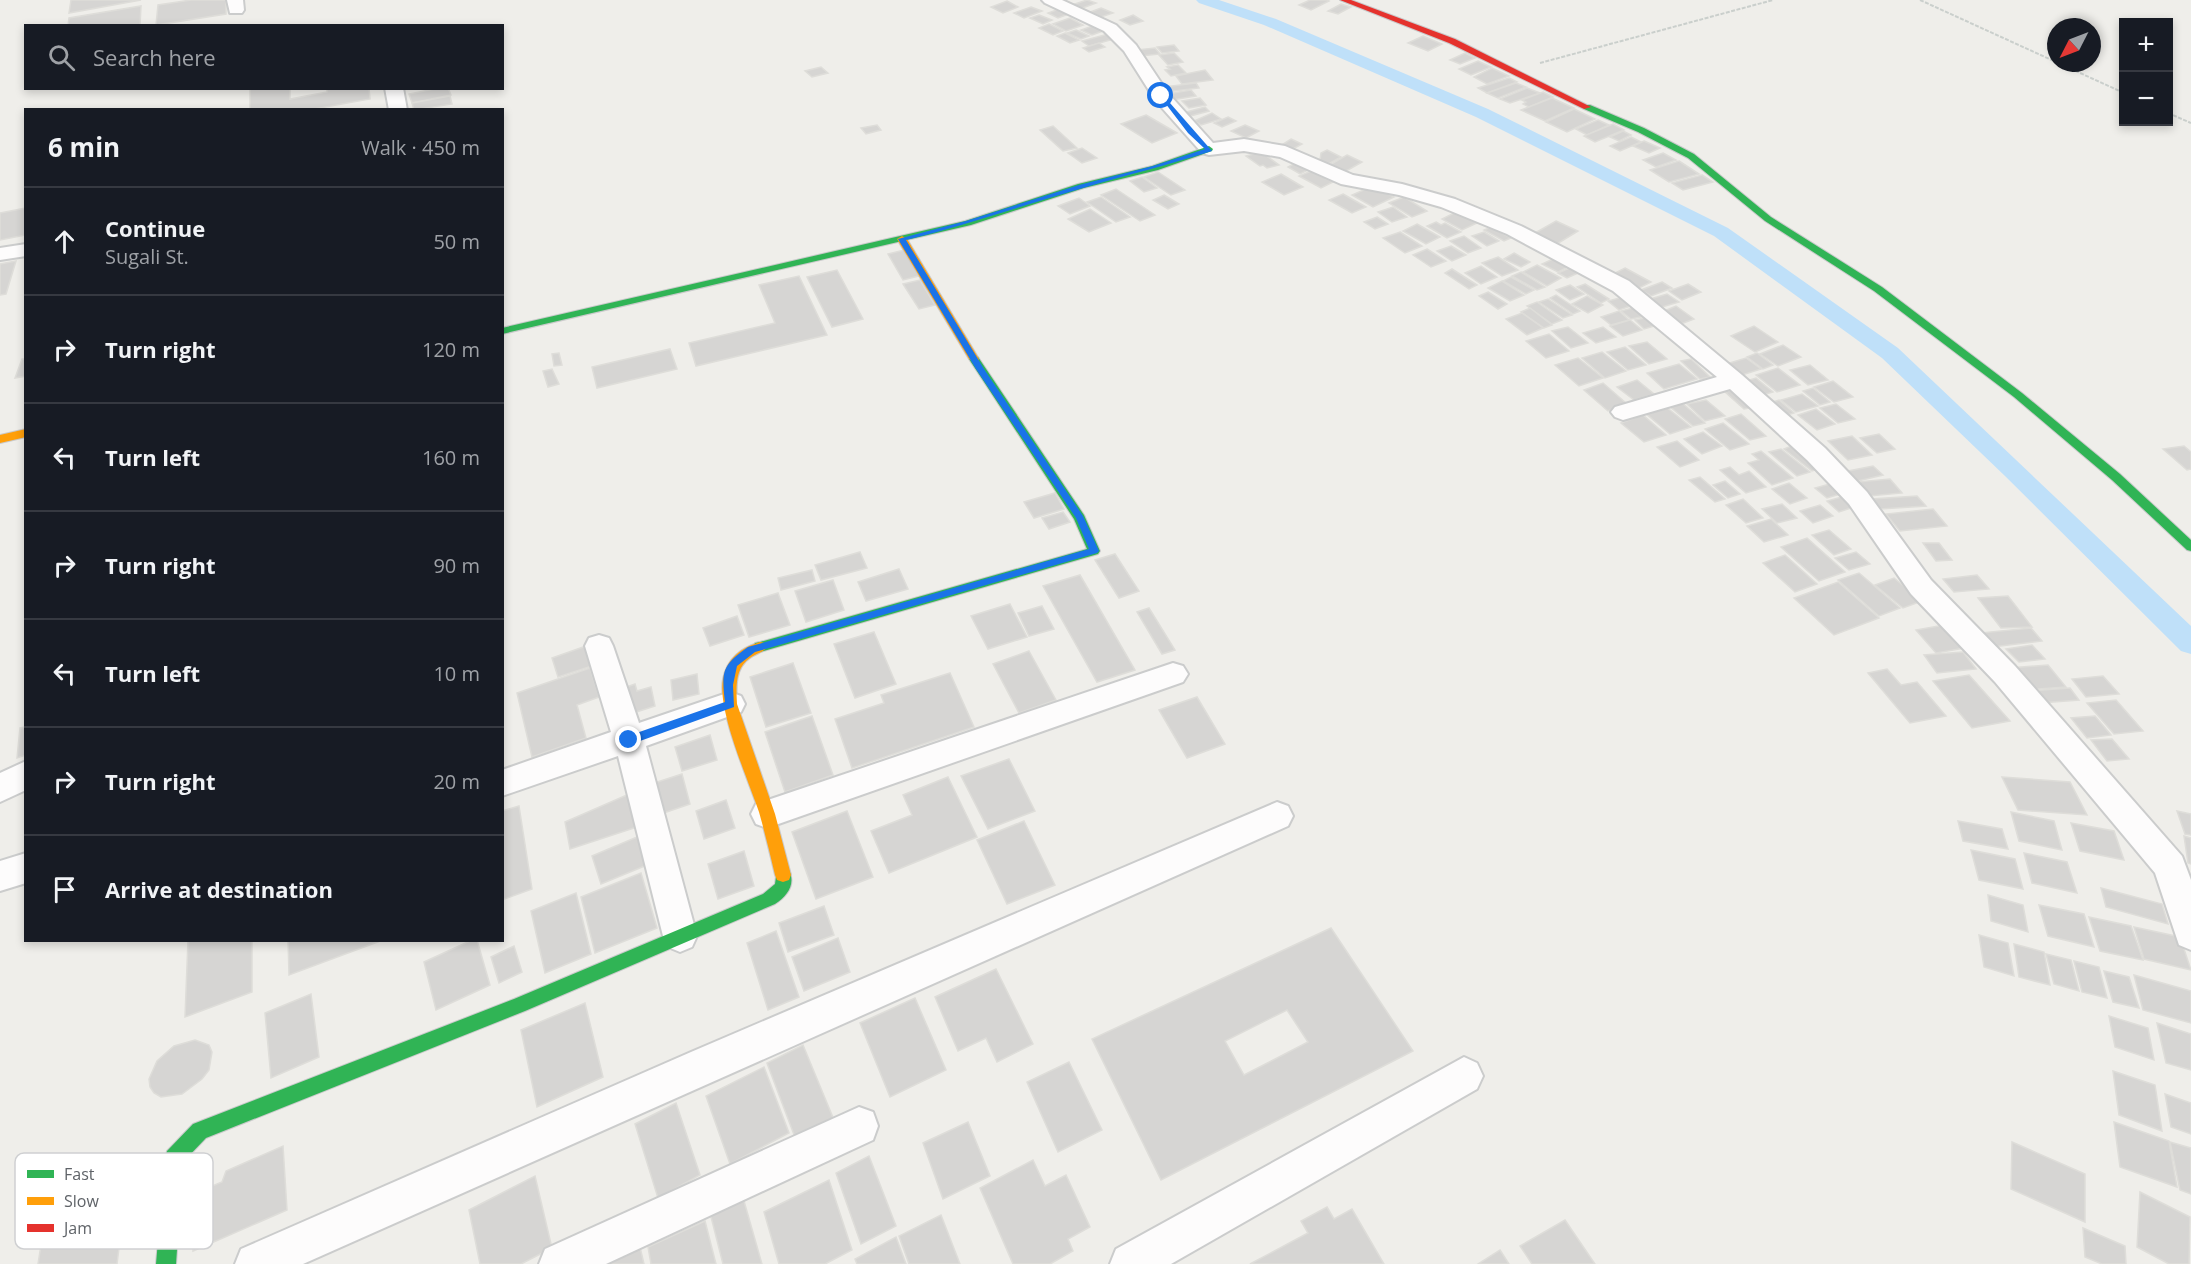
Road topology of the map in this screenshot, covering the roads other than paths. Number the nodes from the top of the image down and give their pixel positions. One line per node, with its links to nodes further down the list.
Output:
1 (1050, 0): 5 (street)
2 (1344, 0): 14 (street)
3 (394, 90): 4 (street)
4 (398, 108)
5 (1209, 149): 6 (street); 10 (street)
6 (902, 239): 9 (street); 17 (street)
7 (24, 249): 8 (street)
8 (0, 254)
9 (504, 331)
10 (1734, 380): 11 (street); 26 (street)
11 (1623, 412)
12 (24, 433): 13 (street)
13 (0, 439)
14 (2191, 547)
15 (599, 646): 18 (street)
16 (1173, 674): 22 (street)
17 (730, 704): 18 (street); 22 (street)
18 (629, 740): 20 (street); 27 (street)
19 (24, 775): 21 (street)
20 (504, 782)
21 (0, 789)
22 (767, 814): 27 (street)
23 (1277, 816): 33 (street)
24 (24, 869): 25 (street)
25 (0, 876)
26 (2191, 934)
27 (680, 936): 30 (street)
28 (1464, 1076): 35 (street)
29 (859, 1126): 34 (street)
30 (179, 1153)
31 (167, 1249): 32 (street)
32 (166, 1264)
33 (256, 1264)
34 (560, 1264)
35 (1131, 1264)

